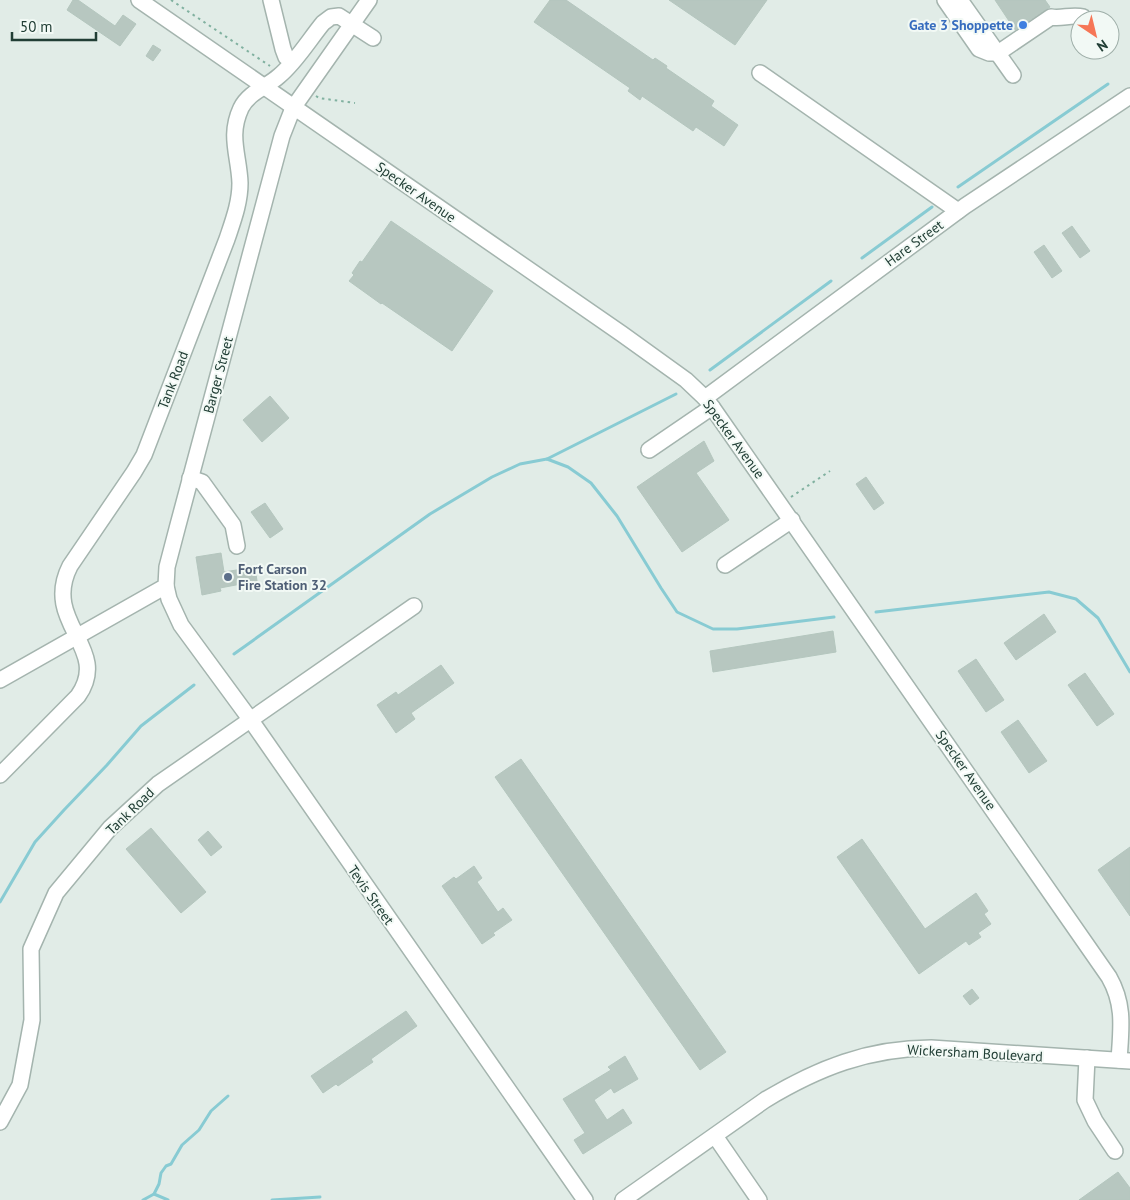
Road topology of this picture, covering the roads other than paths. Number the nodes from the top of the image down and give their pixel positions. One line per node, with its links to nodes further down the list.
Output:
1 (138, 0): 14 (street, Specker Avenue)
2 (271, 0): 10 (street)
3 (369, 0): 7 (street, Barger Street)
4 (945, 0): 9 (street)
5 (960, 0): 9 (street)
6 (1070, 16): 9 (street)
7 (352, 24): 8 (street, Tank Road); 10 (street, Tank Road); 13 (street, Barger Street)
8 (373, 38)
9 (998, 53): 12 (street)
10 (287, 68): 14 (street, Tank Road)
11 (760, 73): 17 (street)
12 (1013, 76)
13 (309, 85): 14 (street); 16 (street, Barger Street)
14 (266, 88): 16 (street, Specker Avenue); 26 (street, Tank Road)
15 (1130, 96): 17 (street, Hare Street)
16 (293, 108): 18 (street, Specker Avenue); 20 (street, Barger Street)
17 (958, 211): 18 (street, Hare Street)
18 (709, 402): 19 (street, Hare Street); 21 (street, Specker Avenue)
19 (649, 450)
20 (190, 478): 22 (street); 24 (street, Barger Street)
21 (792, 520): 23 (street); 31 (street, Specker Avenue)
22 (237, 546)
23 (725, 565)
24 (166, 586): 26 (street); 28 (street, Tevis Street)
25 (414, 606): 28 (street, Tank Road)
26 (77, 637): 27 (street); 29 (street, Tank Road)
27 (0, 680)
28 (250, 719): 32 (street, Tank Road); 35 (street, Tevis Street)
29 (0, 774)
30 (1087, 1058): 31 (street, Wickersham Boulevard); 33 (street, Wickersham Boulevard); 34 (street)
31 (1124, 1061)
32 (0, 1122)
33 (715, 1136): 36 (street, Wickersham Boulevard); 37 (street)
34 (1115, 1151)
35 (585, 1200)
36 (623, 1200)
37 (759, 1200)

